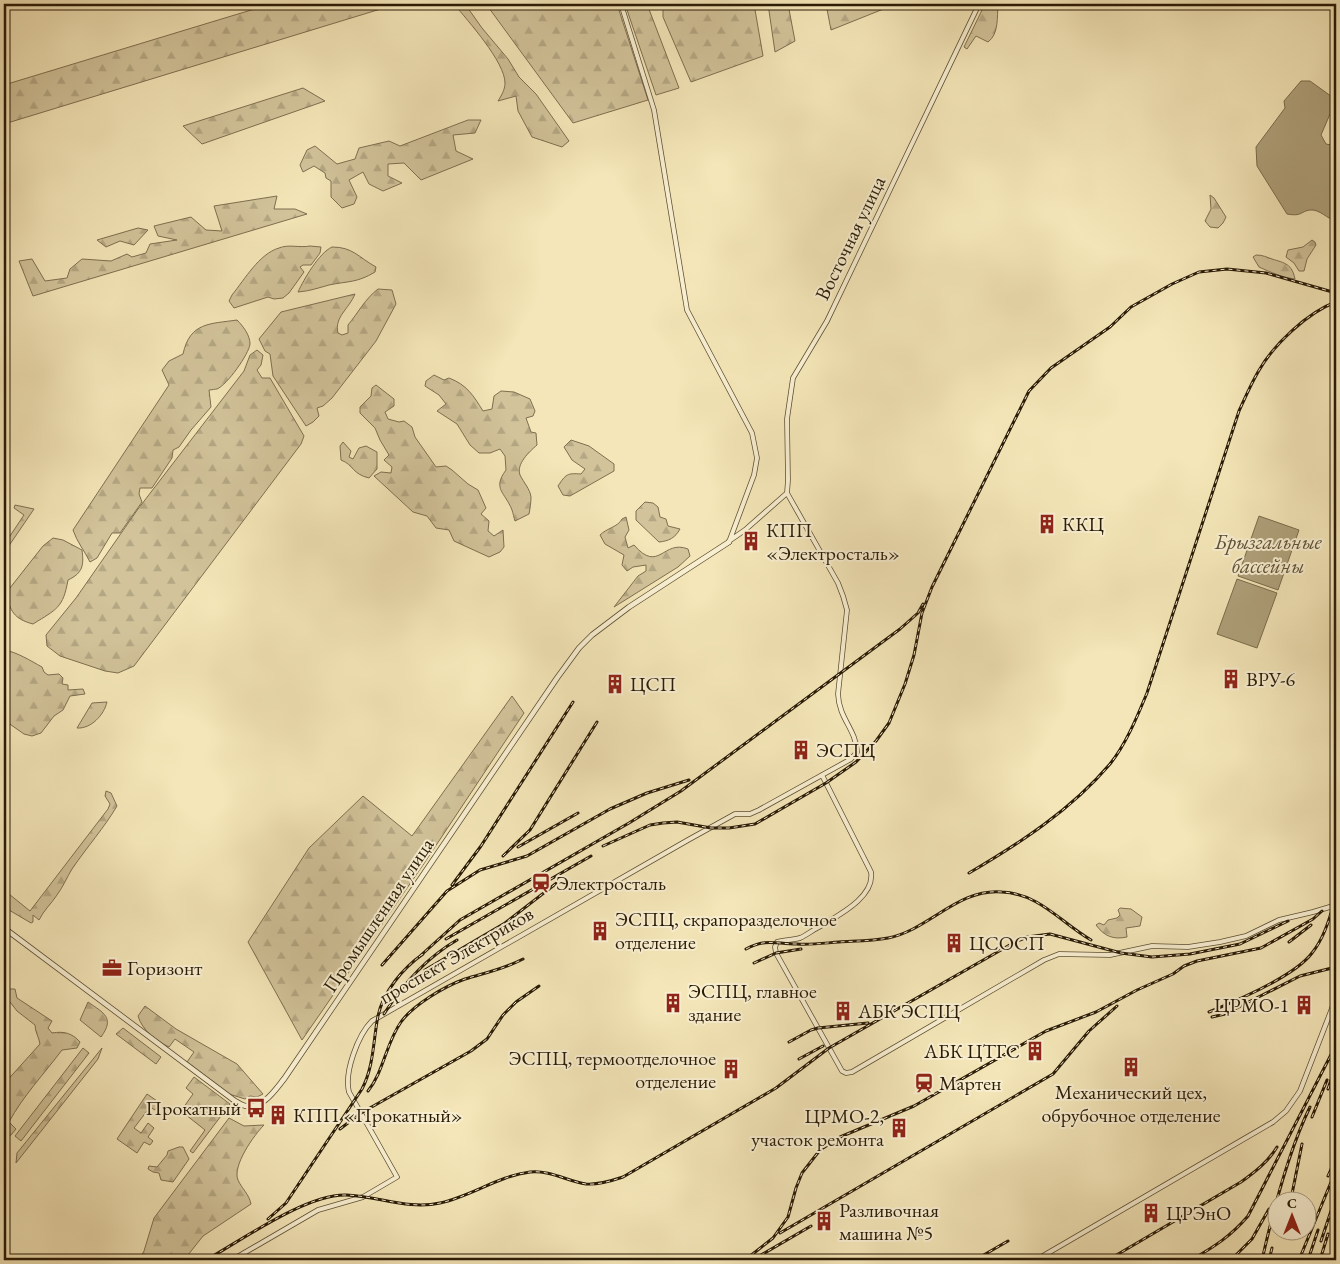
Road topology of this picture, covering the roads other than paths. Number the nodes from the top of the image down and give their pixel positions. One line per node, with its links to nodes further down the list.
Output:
1 (621, 4): 4 (street)
2 (979, 4): 3 (street, Восточная улица)
3 (786, 492): 4 (street, Промышленная улица); 5 (street, проспект Электриков)
4 (728, 542): 7 (street, Промышленная улица)
5 (822, 775): 6 (street); 9 (street, проспект Электриков)
6 (1336, 903)
7 (4, 928)
8 (1336, 998): 10 (street)
9 (232, 1260)
10 (1036, 1260)

